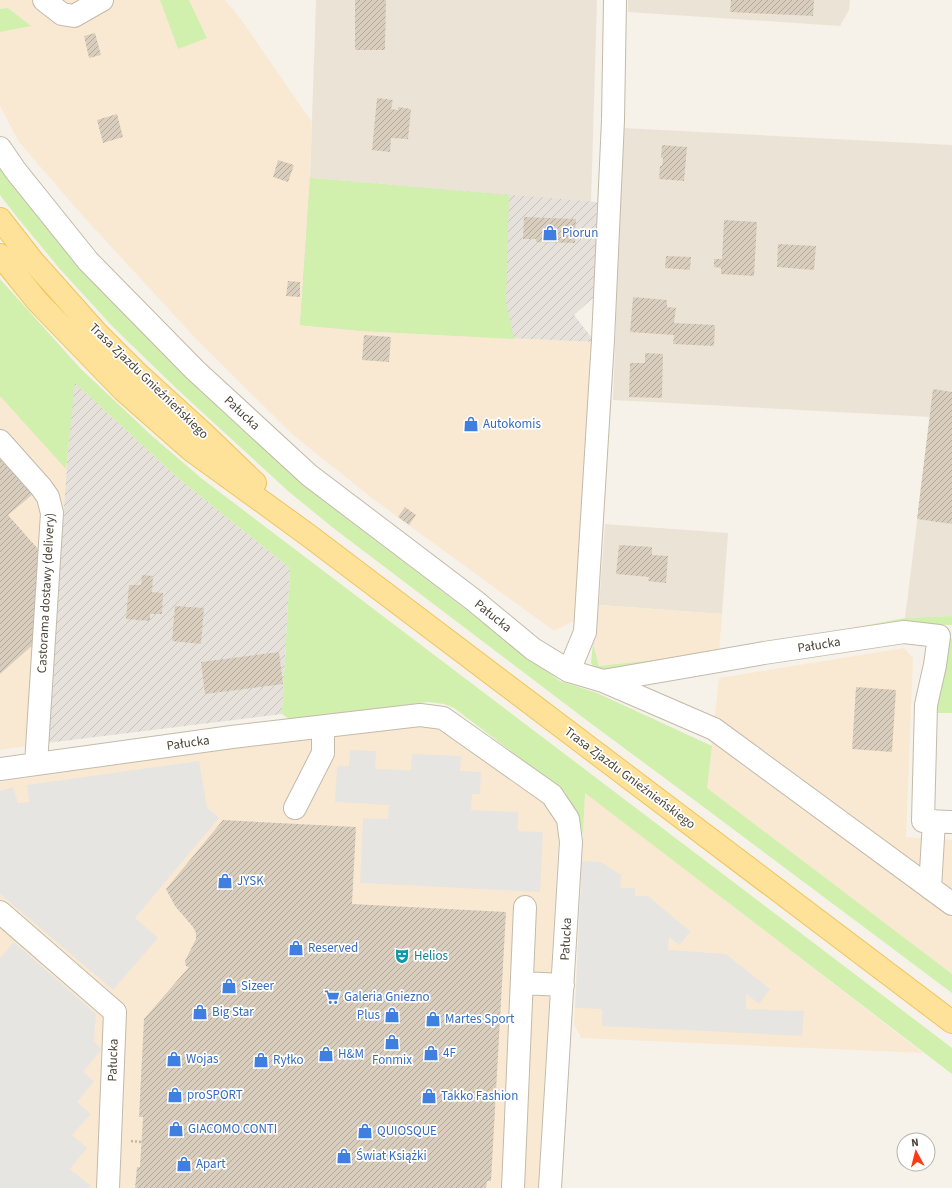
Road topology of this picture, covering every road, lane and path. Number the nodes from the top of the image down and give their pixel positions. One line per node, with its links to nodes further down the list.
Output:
1 (102, 0): 3 (street)
2 (615, 0): 10 (street)
3 (54, 2)
4 (0, 148): 10 (street, Pałucka)
5 (0, 220): 8 (main road, Trasa Zjazdu Gnieźnieńskiego)
6 (0, 255): 8 (main road, Trasa Zjazdu Gnieźnieńskiego)
7 (0, 441): 13 (street, Castorama dostawy (delivery))
8 (308, 535): 23 (main road, Trasa Zjazdu Gnieźnieńskiego)
9 (945, 636): 11 (street, Pałucka); 16 (street, Pałucka)
10 (568, 671): 11 (street, Pałucka)
11 (603, 681): 17 (street)
12 (323, 726): 13 (street, Pałucka); 15 (street); 22 (street, Pałucka)
13 (36, 764): 14 (street, Pałucka)
14 (0, 769)
15 (295, 808)
16 (943, 822): 17 (street)
17 (930, 888): 18 (street)
18 (952, 904)
19 (525, 907): 21 (street)
20 (0, 912): 24 (street, Pałucka)
21 (522, 983): 22 (street); 25 (street)
22 (563, 985): 26 (street, Pałucka)
23 (952, 1022)
24 (108, 1188)
25 (513, 1188)
26 (550, 1188)

